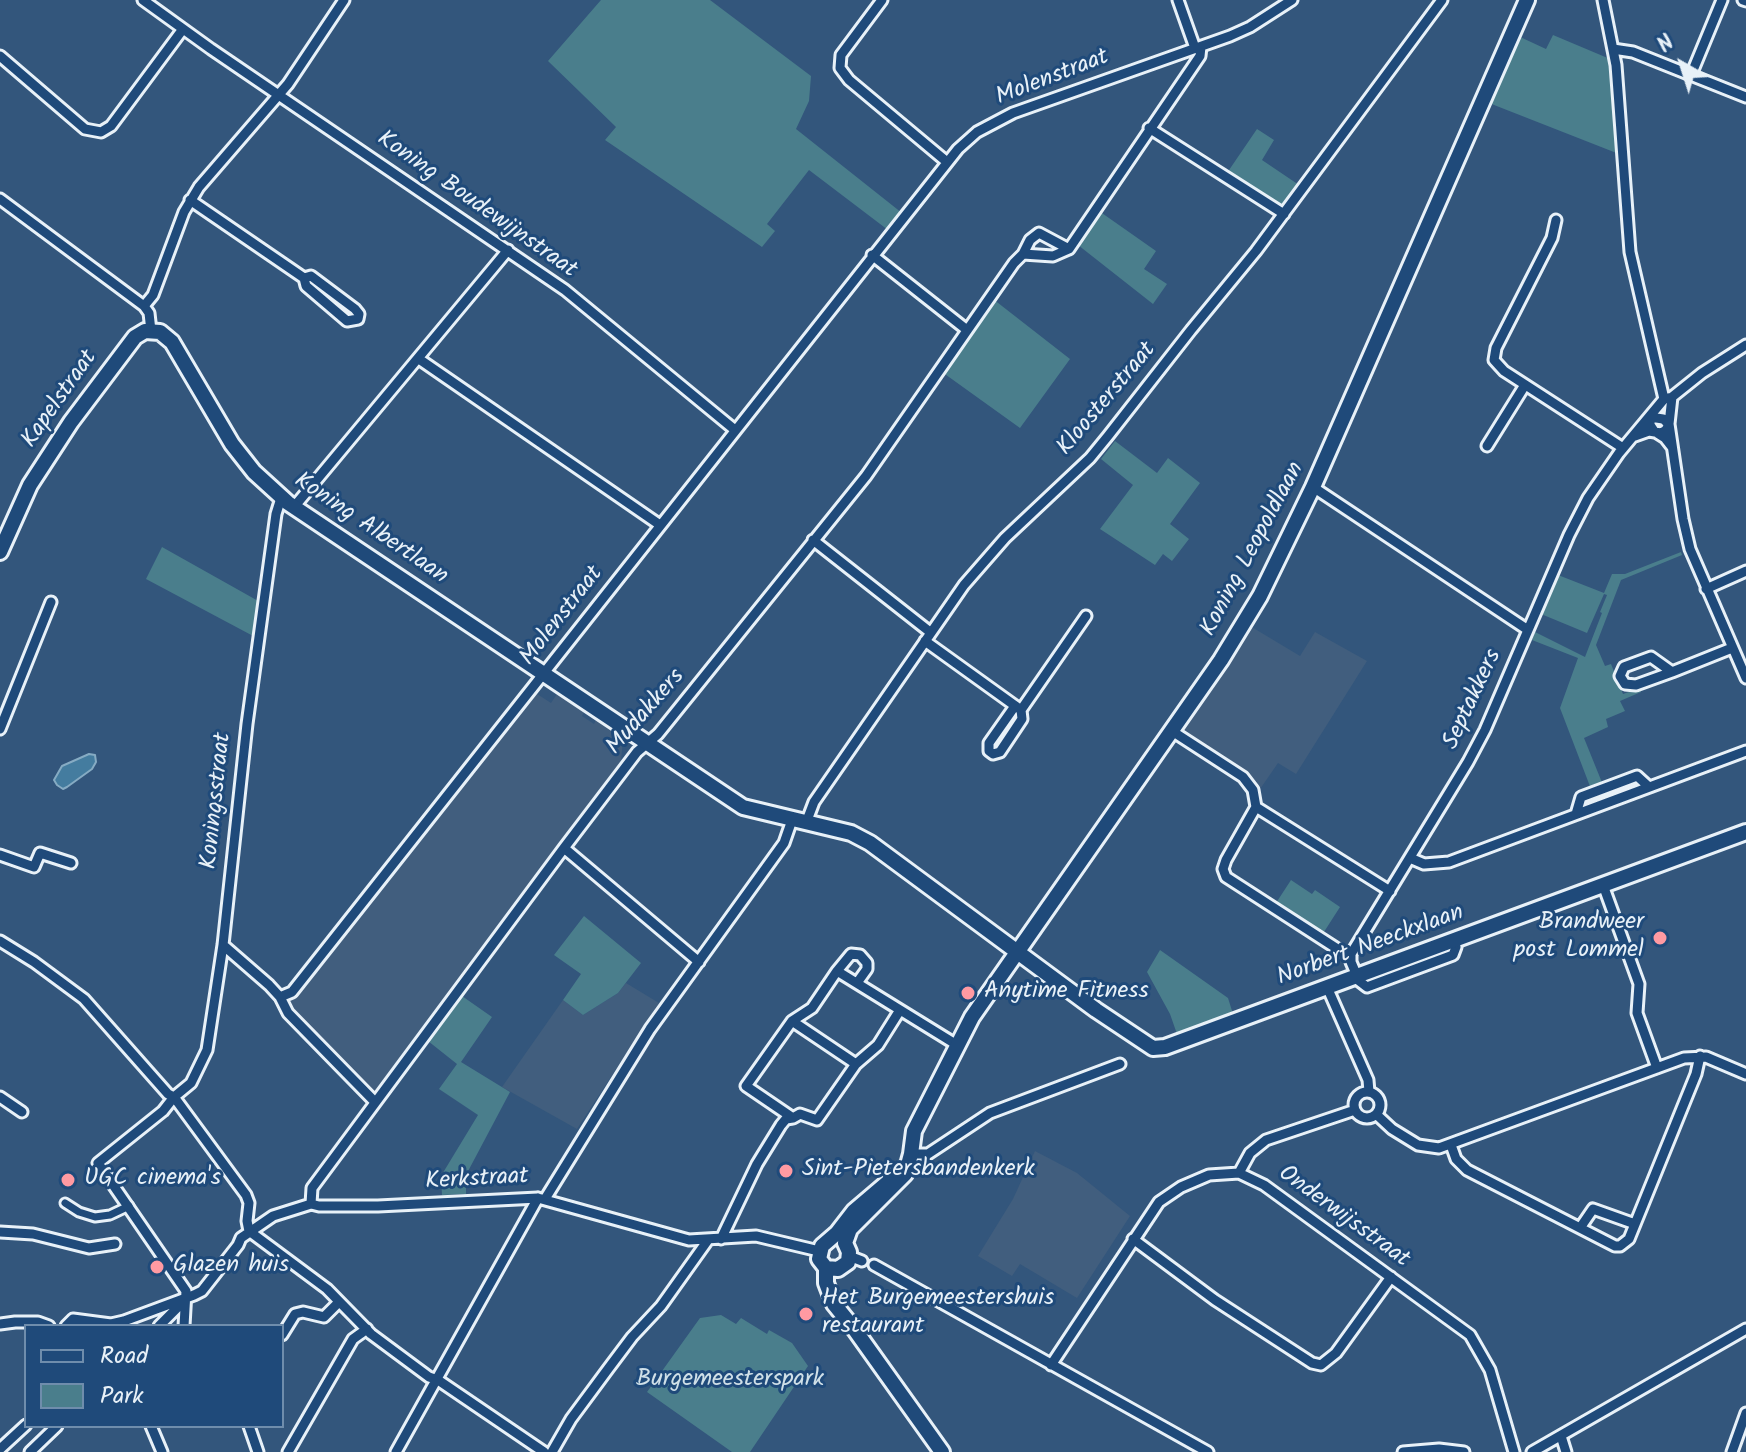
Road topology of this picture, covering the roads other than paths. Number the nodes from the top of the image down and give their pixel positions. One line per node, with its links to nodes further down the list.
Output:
1 (143, 0): 10 (street, Koning Boudewijnstraat)
2 (344, 0): 15 (street)
3 (882, 0): 18 (street)
4 (1178, 0): 11 (street)
5 (1292, 0): 11 (street, Molenstraat)
6 (1442, 0): 21 (street, Kloosterstraat)
7 (1527, 0): 43 (main road, Koning Leopoldlaan)
8 (1603, 0): 12 (street)
9 (1722, 0): 14 (street)
10 (183, 29): 13 (street); 15 (street, Koning Boudewijnstraat)
11 (1198, 48): 17 (street); 18 (street, Molenstraat)
12 (1613, 49): 14 (street); 34 (street)
13 (0, 56)
14 (1691, 75): 16 (street)
15 (279, 95): 20 (street); 24 (street, Koning Boudewijnstraat)
16 (1746, 97)
17 (1149, 128): 21 (street); 23 (street)
18 (947, 162): 26 (street, Molenstraat)
19 (0, 199): 28 (street)
20 (190, 200): 27 (street); 28 (street)
21 (1284, 214): 54 (street, Kloosterstraat)
22 (1556, 220): 33 (street)
23 (1069, 249): 25 (street); 25 (street, Mudakkers)
24 (508, 250): 32 (street); 37 (street, Koning Boudewijnstraat)
25 (1023, 254): 29 (street, Mudakkers)
26 (872, 255): 29 (street); 37 (street, Molenstraat)
27 (304, 278): 27 (street)
28 (144, 306): 30 (street)
29 (967, 330): 47 (street, Mudakkers)
30 (151, 331): 44 (main road, Koning Albertlaan); 48 (main road, Kapelstraat)
31 (1746, 345): 34 (street, Septakkers)
32 (419, 359): 45 (street); 46 (street)
33 (1525, 385): 40 (street); 42 (street)
34 (1668, 398): 35 (street, Septakkers); 36 (street)
35 (1650, 417): 36 (street); 38 (street); 39 (street, Septakkers)
36 (1669, 424): 38 (street); 41 (street)
37 (735, 430): 46 (street, Molenstraat)
38 (1654, 431): 39 (street); 41 (street)
39 (1632, 438): 42 (street, Septakkers)
40 (1487, 446)
41 (1672, 447): 50 (street)
42 (1623, 448): 53 (street, Septakkers)
43 (1313, 487): 53 (street); 61 (main road, Koning Leopoldlaan)
44 (281, 498): 45 (main road, Koning Albertlaan); 74 (street, Koningsstraat)
45 (294, 507): 57 (main road, Koning Albertlaan)
46 (660, 525): 57 (street, Molenstraat)
47 (813, 540): 54 (street); 62 (street, Mudakkers)
48 (0, 552)
49 (1746, 571): 50 (street)
50 (1706, 589): 55 (street)
51 (51, 602): 60 (street)
52 (1086, 616): 59 (street)
53 (1528, 630): 69 (street, Septakkers)
54 (928, 636): 59 (street); 65 (street, Kloosterstraat)
55 (1732, 648): 56 (street); 58 (street)
56 (1672, 672): 56 (street)
57 (544, 674): 62 (main road, Koning Albertlaan); 82 (street, Molenstraat)
58 (1746, 678)
59 (1018, 708): 59 (street)
60 (0, 729)
61 (1172, 731): 64 (street); 75 (main road, Koning Leopoldlaan)
62 (647, 743): 65 (main road, Koning Albertlaan); 67 (street, Mudakkers)
63 (1746, 751): 69 (street)
64 (1256, 807): 72 (street); 76 (street)
65 (799, 821): 75 (main road, Koning Albertlaan); 77 (street, Kloosterstraat)
66 (1746, 832): 71 (main road, Norbert Neeckxlaan)
67 (564, 848): 77 (street); 95 (street, Mudakkers)
68 (0, 855): 70 (street)
69 (1410, 858): 72 (street, Septakkers)
70 (71, 863)
71 (1603, 885): 79 (main road, Norbert Neeckxlaan); 90 (street)
72 (1390, 891): 76 (street, Septakkers)
73 (0, 941): 94 (street)
74 (223, 945): 82 (street); 94 (street, Koningsstraat)
75 (1017, 951): 85 (main road, Koning Leopoldlaan); 86 (main road, Koning Albertlaan)
76 (1350, 957): 79 (street)
77 (699, 962): 103 (street, Kloosterstraat)
78 (837, 971): 80 (street); 80 (street); 84 (street)
79 (1356, 976): 81 (main road, Norbert Neeckxlaan)
80 (857, 983): 83 (street)
81 (1327, 987): 86 (main road, Norbert Neeckxlaan); 92 (street)
82 (280, 997): 95 (street)
83 (900, 1010): 85 (street); 88 (street)
84 (792, 1021): 88 (street); 99 (street)
85 (957, 1045): 101 (main road, Koning Leopoldlaan)
86 (1153, 1048)
87 (1700, 1056): 90 (street); 91 (street); 107 (street)
88 (856, 1064): 99 (street)
89 (1120, 1064): 101 (street)
90 (1657, 1068): 100 (street)
91 (1746, 1074)
92 (1369, 1092): 96 (street); 98 (street)
93 (0, 1097): 97 (street)
94 (174, 1097): 106 (street, Koningsstraat); 109 (street)
95 (375, 1102): 105 (street, Mudakkers)
96 (1355, 1110): 98 (street); 102 (street)
97 (22, 1112)
98 (1377, 1115): 100 (street)
99 (793, 1118): 111 (street)
100 (1451, 1145): 108 (street)
101 (910, 1159): 115 (main road)
102 (1239, 1173): 112 (street, Onderwijsstraat); 118 (street, Onderwijsstraat)
103 (541, 1198): 105 (street, Kerkstraat); 113 (street, Kerkstraat); 132 (street, Kloosterstraat)
104 (65, 1203): 106 (street)
105 (311, 1204): 109 (street, Kerkstraat)
106 (129, 1206): 119 (street)
107 (1635, 1224): 108 (street); 108 (street)
108 (1580, 1228)
109 (249, 1231): 119 (street); 120 (street)
110 (0, 1232): 114 (street)
111 (721, 1239): 113 (street, Kerkstraat); 115 (street, Kerkstraat)
112 (1133, 1239): 118 (street); 131 (street, Onderwijsstraat)
113 (708, 1240): 146 (street)
114 (115, 1244)
115 (841, 1250): 117 (main road); 117 (main road)
116 (874, 1265): 131 (street)
117 (832, 1268): 147 (main road)
118 (1391, 1277): 151 (street, Onderwijsstraat)
119 (187, 1297): 125 (street); 126 (street); 127 (street)
120 (339, 1302): 128 (street); 130 (street)
121 (0, 1324): 122 (street)
122 (44, 1324)
123 (68, 1324): 124 (street)
124 (111, 1324)
125 (122, 1324)
126 (161, 1324)
127 (184, 1324)
128 (367, 1329): 132 (street); 143 (street)
129 (1746, 1329): 138 (street)
130 (284, 1332)
131 (1051, 1365): 148 (street)
132 (438, 1380): 144 (street, Kloosterstraat); 145 (street)
133 (1746, 1413): 154 (street)
134 (24, 1427): 139 (street)
135 (54, 1428): 140 (street)
136 (152, 1428): 141 (street)
137 (250, 1428): 142 (street)
138 (1561, 1436): 152 (street); 153 (street)
139 (0, 1449)
140 (30, 1452)
141 (162, 1452)
142 (258, 1452)
143 (288, 1452)
144 (396, 1452)
145 (544, 1452)
146 (552, 1452)
147 (942, 1452)
148 (1208, 1452)
149 (1403, 1452): 150 (street)
150 (1464, 1452)
151 (1514, 1452)
152 (1532, 1452)
153 (1566, 1452)
154 (1732, 1452)

